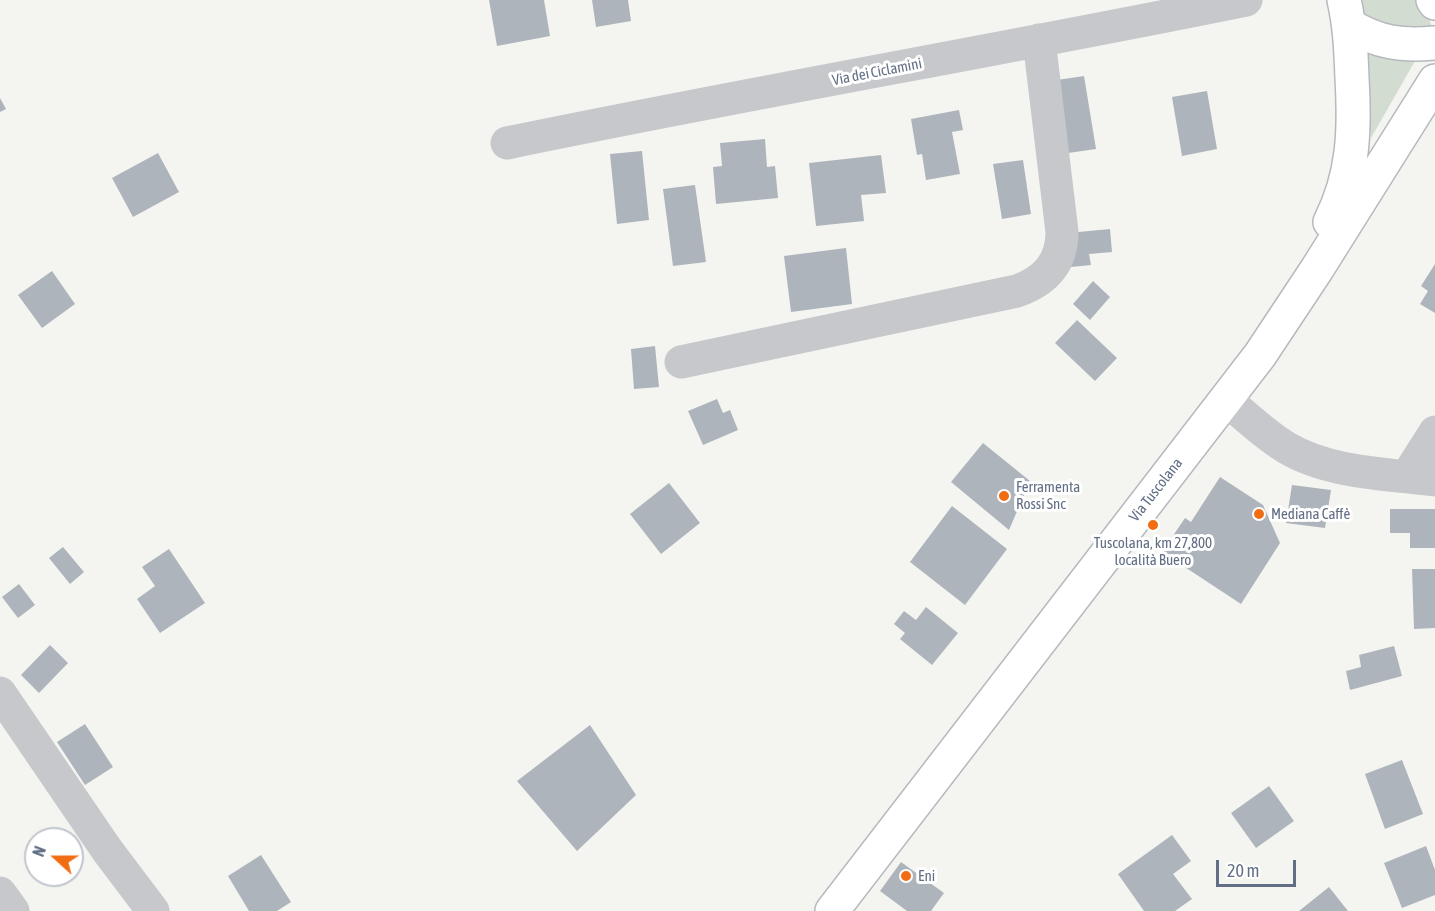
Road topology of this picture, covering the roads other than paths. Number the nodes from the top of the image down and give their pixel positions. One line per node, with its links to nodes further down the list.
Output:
1 (1246, 0): 3 (street, Via dei Ciclamini)
2 (1347, 13): 4 (main road); 7 (main road)
3 (1039, 40): 6 (street, Via dei Ciclamini); 8 (street)
4 (1435, 43)
5 (1435, 81): 7 (main road, Via Tuscolana)
6 (507, 142)
7 (1277, 331): 9 (main road, Via Tuscolana)
8 (681, 362)
9 (1226, 400): 11 (street); 16 (main road, Via Tuscolana)
10 (1435, 432): 11 (street)
11 (1421, 478)
12 (0, 693): 15 (street)
13 (0, 893): 14 (street)
14 (13, 911)
15 (153, 911)
16 (832, 911)

